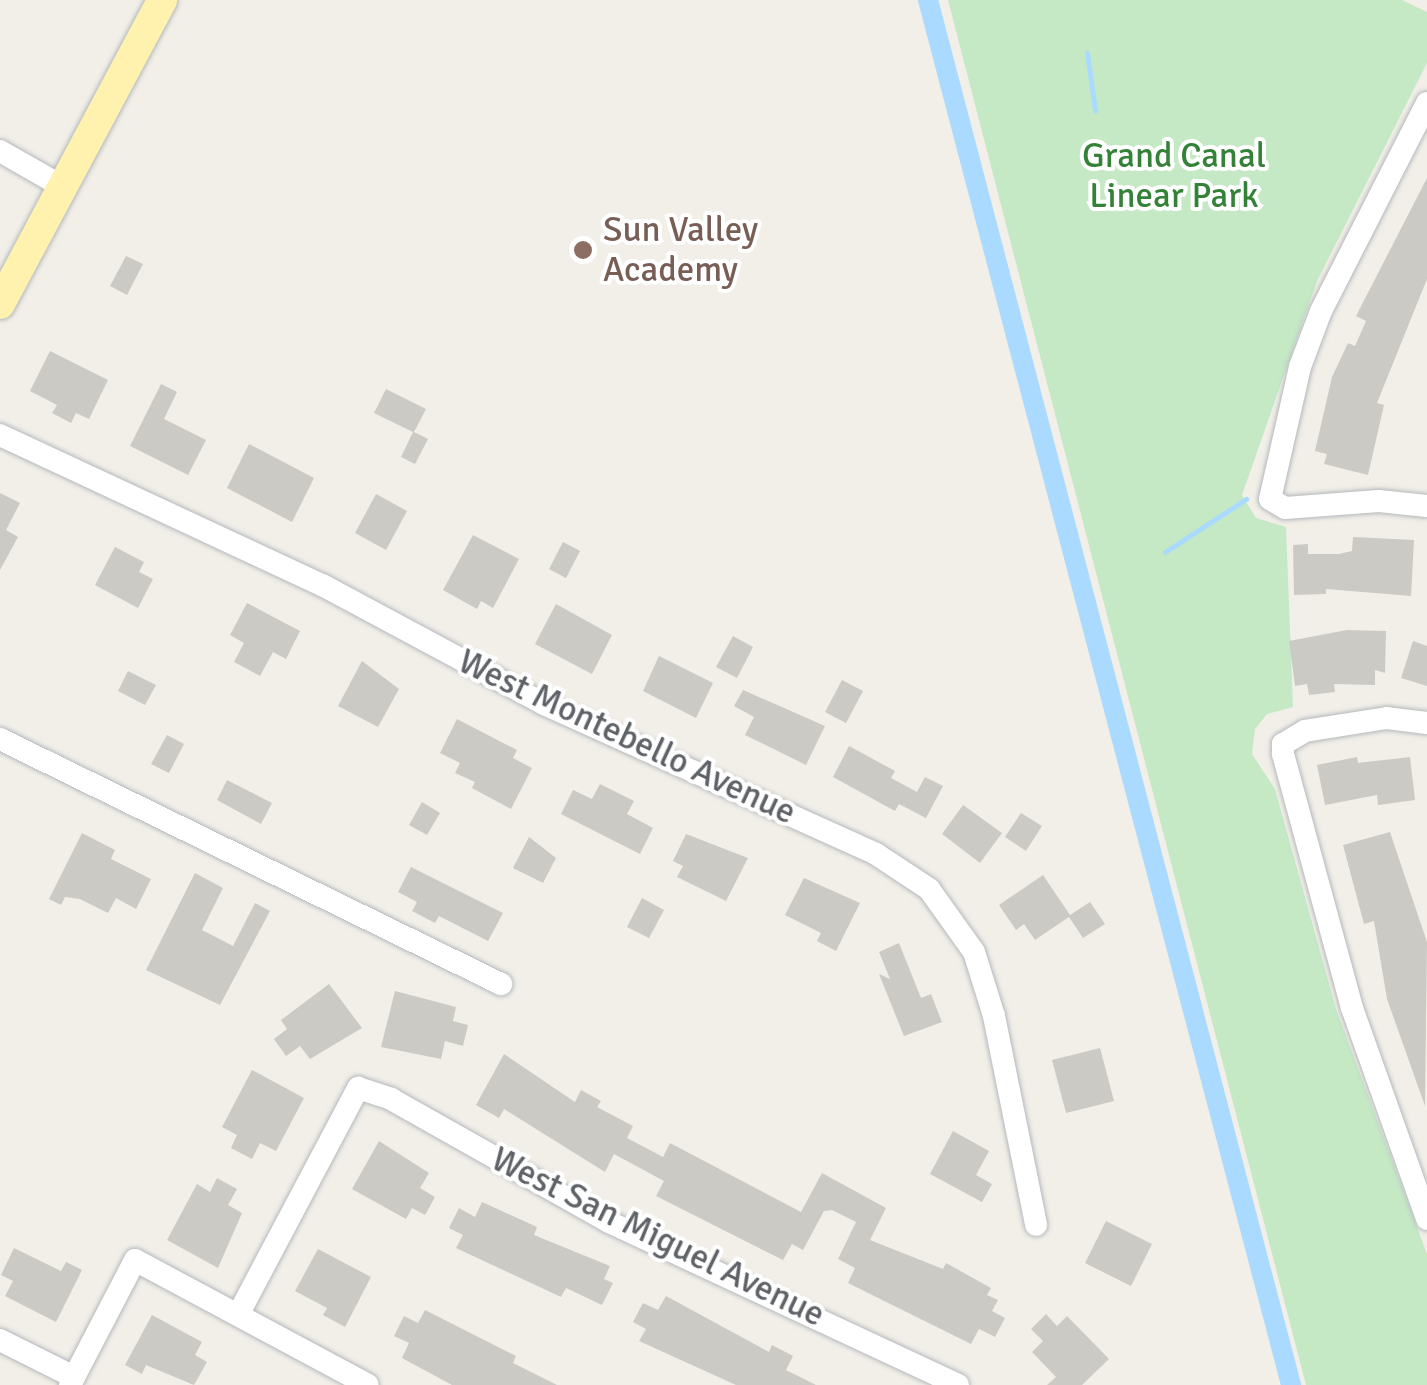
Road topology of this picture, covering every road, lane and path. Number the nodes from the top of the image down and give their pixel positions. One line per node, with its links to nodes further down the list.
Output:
1 (162, 0): 5 (main road)
2 (1427, 104): 3 (street)
3 (1417, 147): 8 (street)
4 (0, 152): 5 (street)
5 (63, 186): 6 (main road)
6 (0, 304)
7 (0, 435): 13 (street, West Montebello Avenue)
8 (1427, 506)
9 (1427, 722): 12 (street)
10 (0, 739): 11 (street)
11 (501, 984)
12 (1427, 1219)
13 (1036, 1225)
14 (239, 1313): 16 (street); 17 (street); 18 (street, West San Miguel Avenue)
15 (0, 1340): 16 (street)
16 (72, 1381)
17 (368, 1385)
18 (958, 1385)

